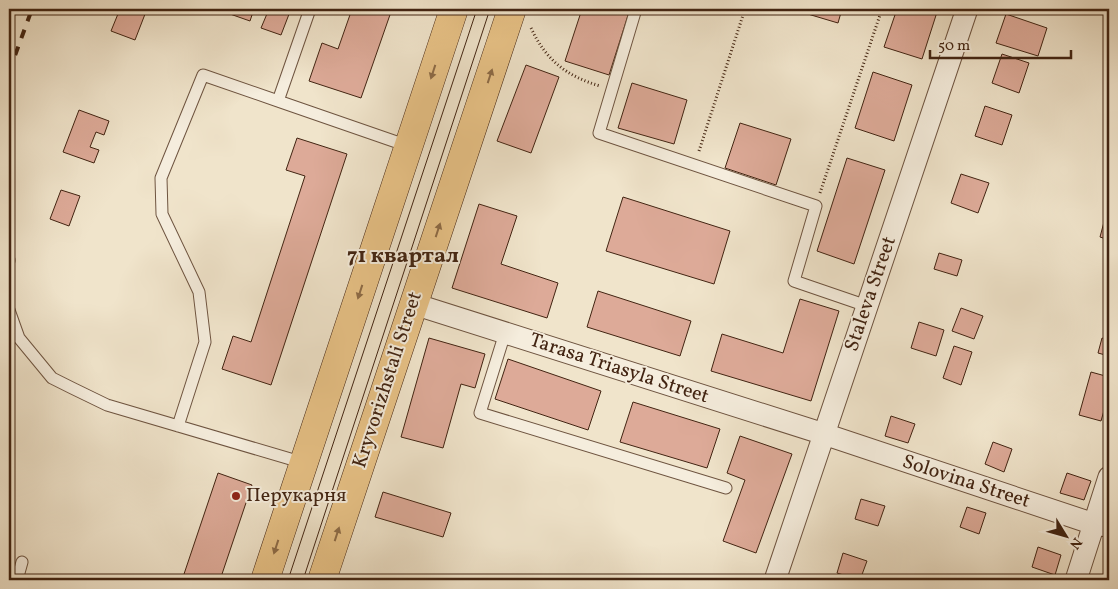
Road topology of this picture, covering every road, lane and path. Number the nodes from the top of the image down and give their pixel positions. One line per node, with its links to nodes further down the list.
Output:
1 (310, 9): 9 (lane)
2 (454, 9): 10 (main road, one-way to 10)
3 (636, 9): 8 (lane)
4 (745, 9): 11 (path)
5 (882, 9): 12 (path)
6 (967, 9): 14 (street, Staleva Street)
7 (520, 16): 8 (path); 13 (main road, Kryvorizhstali Street, one-way to 7)
8 (611, 90): 11 (lane)
9 (278, 101): 10 (lane); 17 (lane)
10 (408, 146): 19 (main road, one-way to 19)
11 (695, 165): 12 (lane)
12 (816, 206): 14 (lane)
13 (414, 304): 16 (street, Tarasa Triasyla Street); 26 (main road, Kryvorizhstali Street, one-way to 13)
14 (867, 306): 18 (street, Staleva Street)
15 (9, 310): 17 (lane)
16 (504, 333): 18 (street, Tarasa Triasyla Street); 21 (lane)
17 (178, 426): 19 (lane)
18 (824, 434): 22 (street, Solovina Street); 27 (street, Staleva Street)
19 (304, 463): 25 (main road, one-way to 25)
20 (1109, 477): 22 (street)
21 (726, 488)
22 (1101, 525): 28 (street)
23 (22, 562): 24 (lane)
24 (17, 580)
25 (265, 580)
26 (322, 580)
27 (775, 580)
28 (1076, 580)

